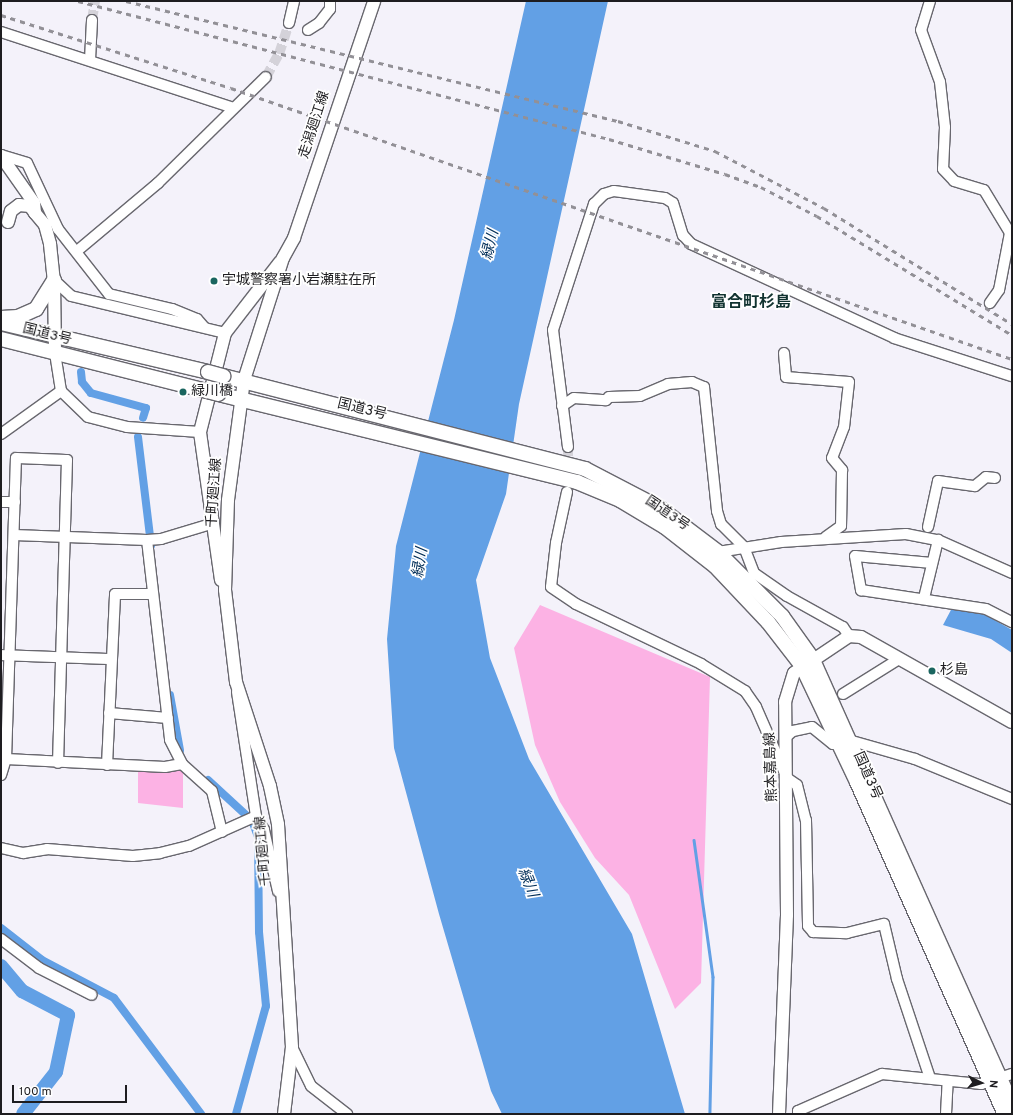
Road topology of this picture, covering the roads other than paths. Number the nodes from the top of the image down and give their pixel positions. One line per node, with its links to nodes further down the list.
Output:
1 (294, 1): 6 (street)
2 (330, 1): 7 (street)
3 (374, 1): 16 (main road, 走潟廻江線)
4 (930, 1): 18 (street)
5 (92, 20): 9 (street)
6 (289, 23)
7 (308, 30)
8 (1, 32): 9 (street)
9 (90, 60): 11 (street)
10 (266, 77): 11 (street)
11 (233, 108): 15 (street)
12 (1, 156): 13 (main road); 15 (street)
13 (35, 213): 14 (main road); 17 (main road)
14 (8, 222)
15 (77, 251): 21 (street)
16 (283, 258): 22 (main road, 走潟廻江線); 28 (main road, 走潟廻江線)
17 (54, 280): 19 (highway); 21 (street); 23 (main road)
18 (990, 303)
19 (1, 318)
20 (1, 323): 23 (highway, 国道3号)
21 (204, 327): 22 (street)
22 (225, 333): 32 (main road, 走潟廻江線)
23 (56, 338): 25 (main road); 28 (highway, 国道3号, bridge)
24 (1, 339): 25 (highway, 国道3号)
25 (54, 353): 29 (street); 30 (highway, 国道3号, bridge)
26 (784, 353): 43 (street)
27 (1012, 376): 31 (street)
28 (249, 382): 30 (main road, 走潟廻江線); 47 (highway, 国道3号)
29 (61, 391): 32 (street); 33 (street)
30 (244, 400): 50 (main road, 千町廻江線); 59 (highway, 国道3号)
31 (562, 406): 34 (street); 46 (street)
32 (200, 432): 39 (main road, 千町廻江線)
33 (1, 434)
34 (568, 446)
35 (995, 478): 40 (street)
36 (567, 492): 72 (street)
37 (1, 502): 38 (street)
38 (15, 502): 41 (street); 42 (street)
39 (211, 524): 44 (street); 50 (main road, 千町廻江線)
40 (928, 527)
41 (14, 535): 42 (street); 55 (street)
42 (65, 537): 44 (street); 56 (street)
43 (824, 538): 45 (street); 46 (street)
44 (147, 540): 51 (street)
45 (938, 540): 48 (street); 49 (street)
46 (744, 547): 47 (street); 54 (street)
47 (718, 552): 59 (highway, 国道3号)
48 (932, 563): 52 (street); 52 (street)
49 (1012, 573)
50 (225, 590): 60 (main road, 千町廻江線)
51 (152, 594): 57 (street); 63 (street)
52 (924, 598): 53 (street)
53 (1012, 622)
54 (849, 636): 58 (main road); 59 (main road, 熊本嘉島線)
55 (5, 655): 56 (street); 67 (street)
56 (62, 658): 57 (street); 68 (street)
57 (110, 659): 62 (street)
58 (899, 659): 61 (street); 64 (main road)
59 (807, 662): 65 (main road, 熊本嘉島線); 66 (highway, 国道3号)
60 (236, 682): 74 (street); 77 (main road, 千町廻江線)
61 (843, 694)
62 (109, 713): 63 (street); 69 (street)
63 (168, 718): 70 (street)
64 (1012, 722)
65 (786, 738): 66 (street); 72 (main road, 熊本嘉島線)
66 (846, 743): 73 (street); 82 (highway, 国道3号)
67 (6, 759): 68 (street); 71 (street)
68 (58, 763): 69 (street)
69 (107, 764): 70 (street)
70 (182, 764): 75 (street)
71 (1, 776)
72 (787, 778): 81 (street); 87 (main road, 熊本嘉島線)
73 (1012, 799)
74 (256, 816): 75 (street); 77 (street)
75 (222, 832): 76 (street)
76 (1, 848)
77 (284, 910): 80 (main road, 千町廻江線)
78 (1, 939): 79 (street)
79 (92, 994)
80 (292, 1047): 85 (main road, 千町廻江線); 86 (street)
81 (930, 1078): 83 (street); 88 (street)
82 (1001, 1078): 83 (street); 84 (highway, 国道3号); 90 (highway, 国道3号)
83 (948, 1081): 89 (street)
84 (1012, 1105)
85 (284, 1114)
86 (347, 1114)
87 (779, 1114)
88 (798, 1114)
89 (946, 1114)
90 (1005, 1114)

